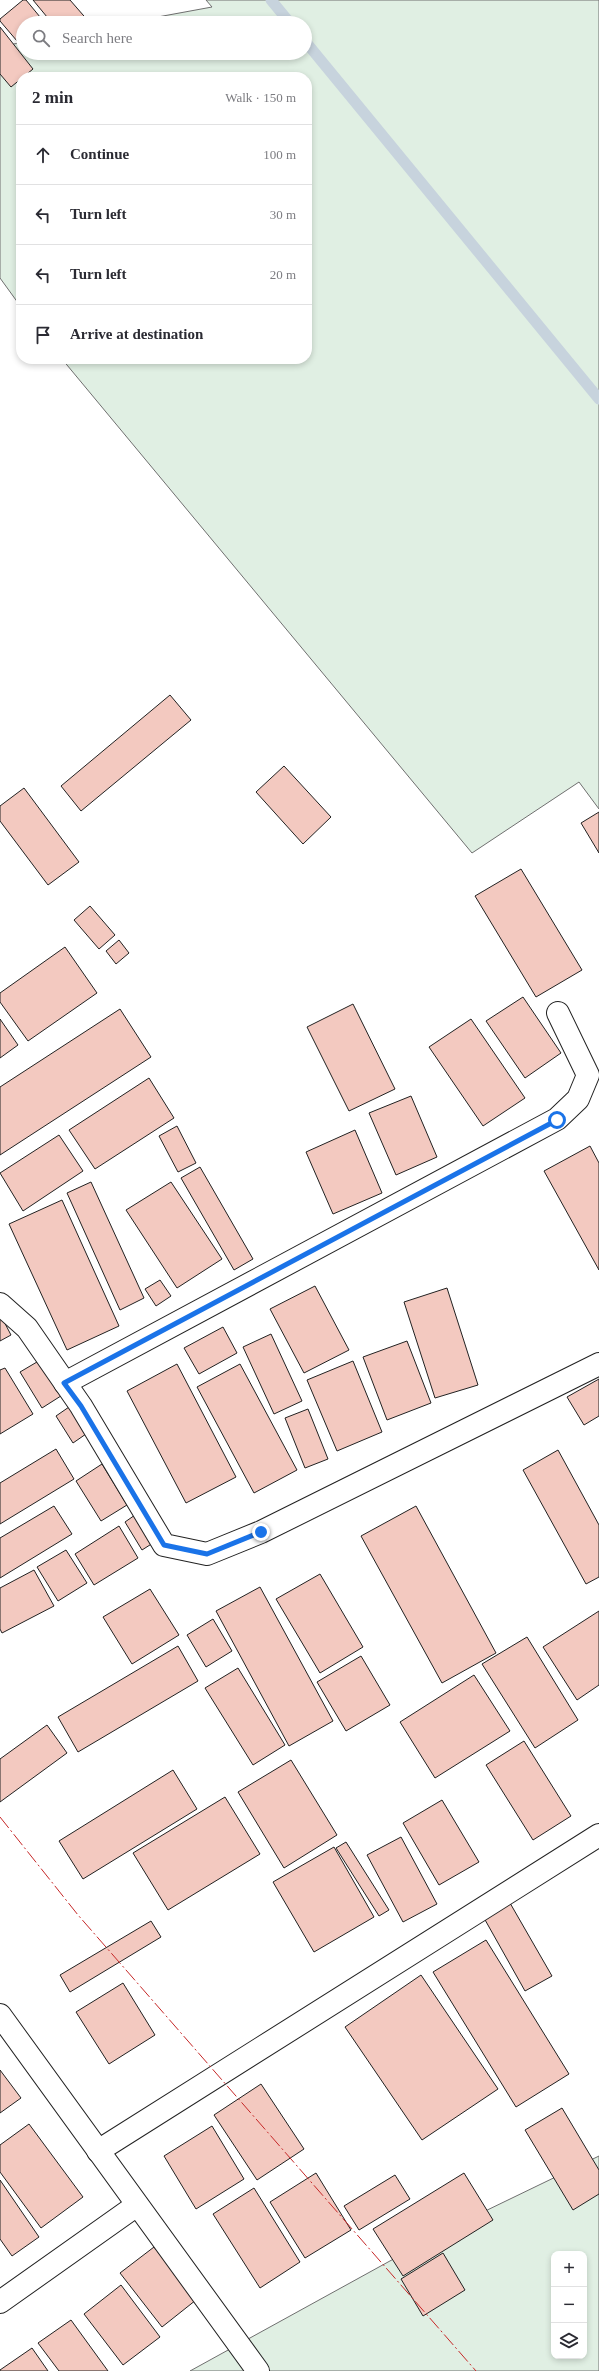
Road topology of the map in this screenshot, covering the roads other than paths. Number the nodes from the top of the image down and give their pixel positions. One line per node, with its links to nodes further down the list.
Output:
1 (558, 1013): 4 (street)
2 (0, 1304): 4 (street)
3 (599, 1364): 4 (street)
4 (64, 1383)
5 (599, 1835): 7 (street)
6 (0, 2015): 7 (street)
7 (98, 2151): 8 (street)
8 (137, 2205): 9 (street); 10 (street)
9 (0, 2302)
10 (258, 2371)

